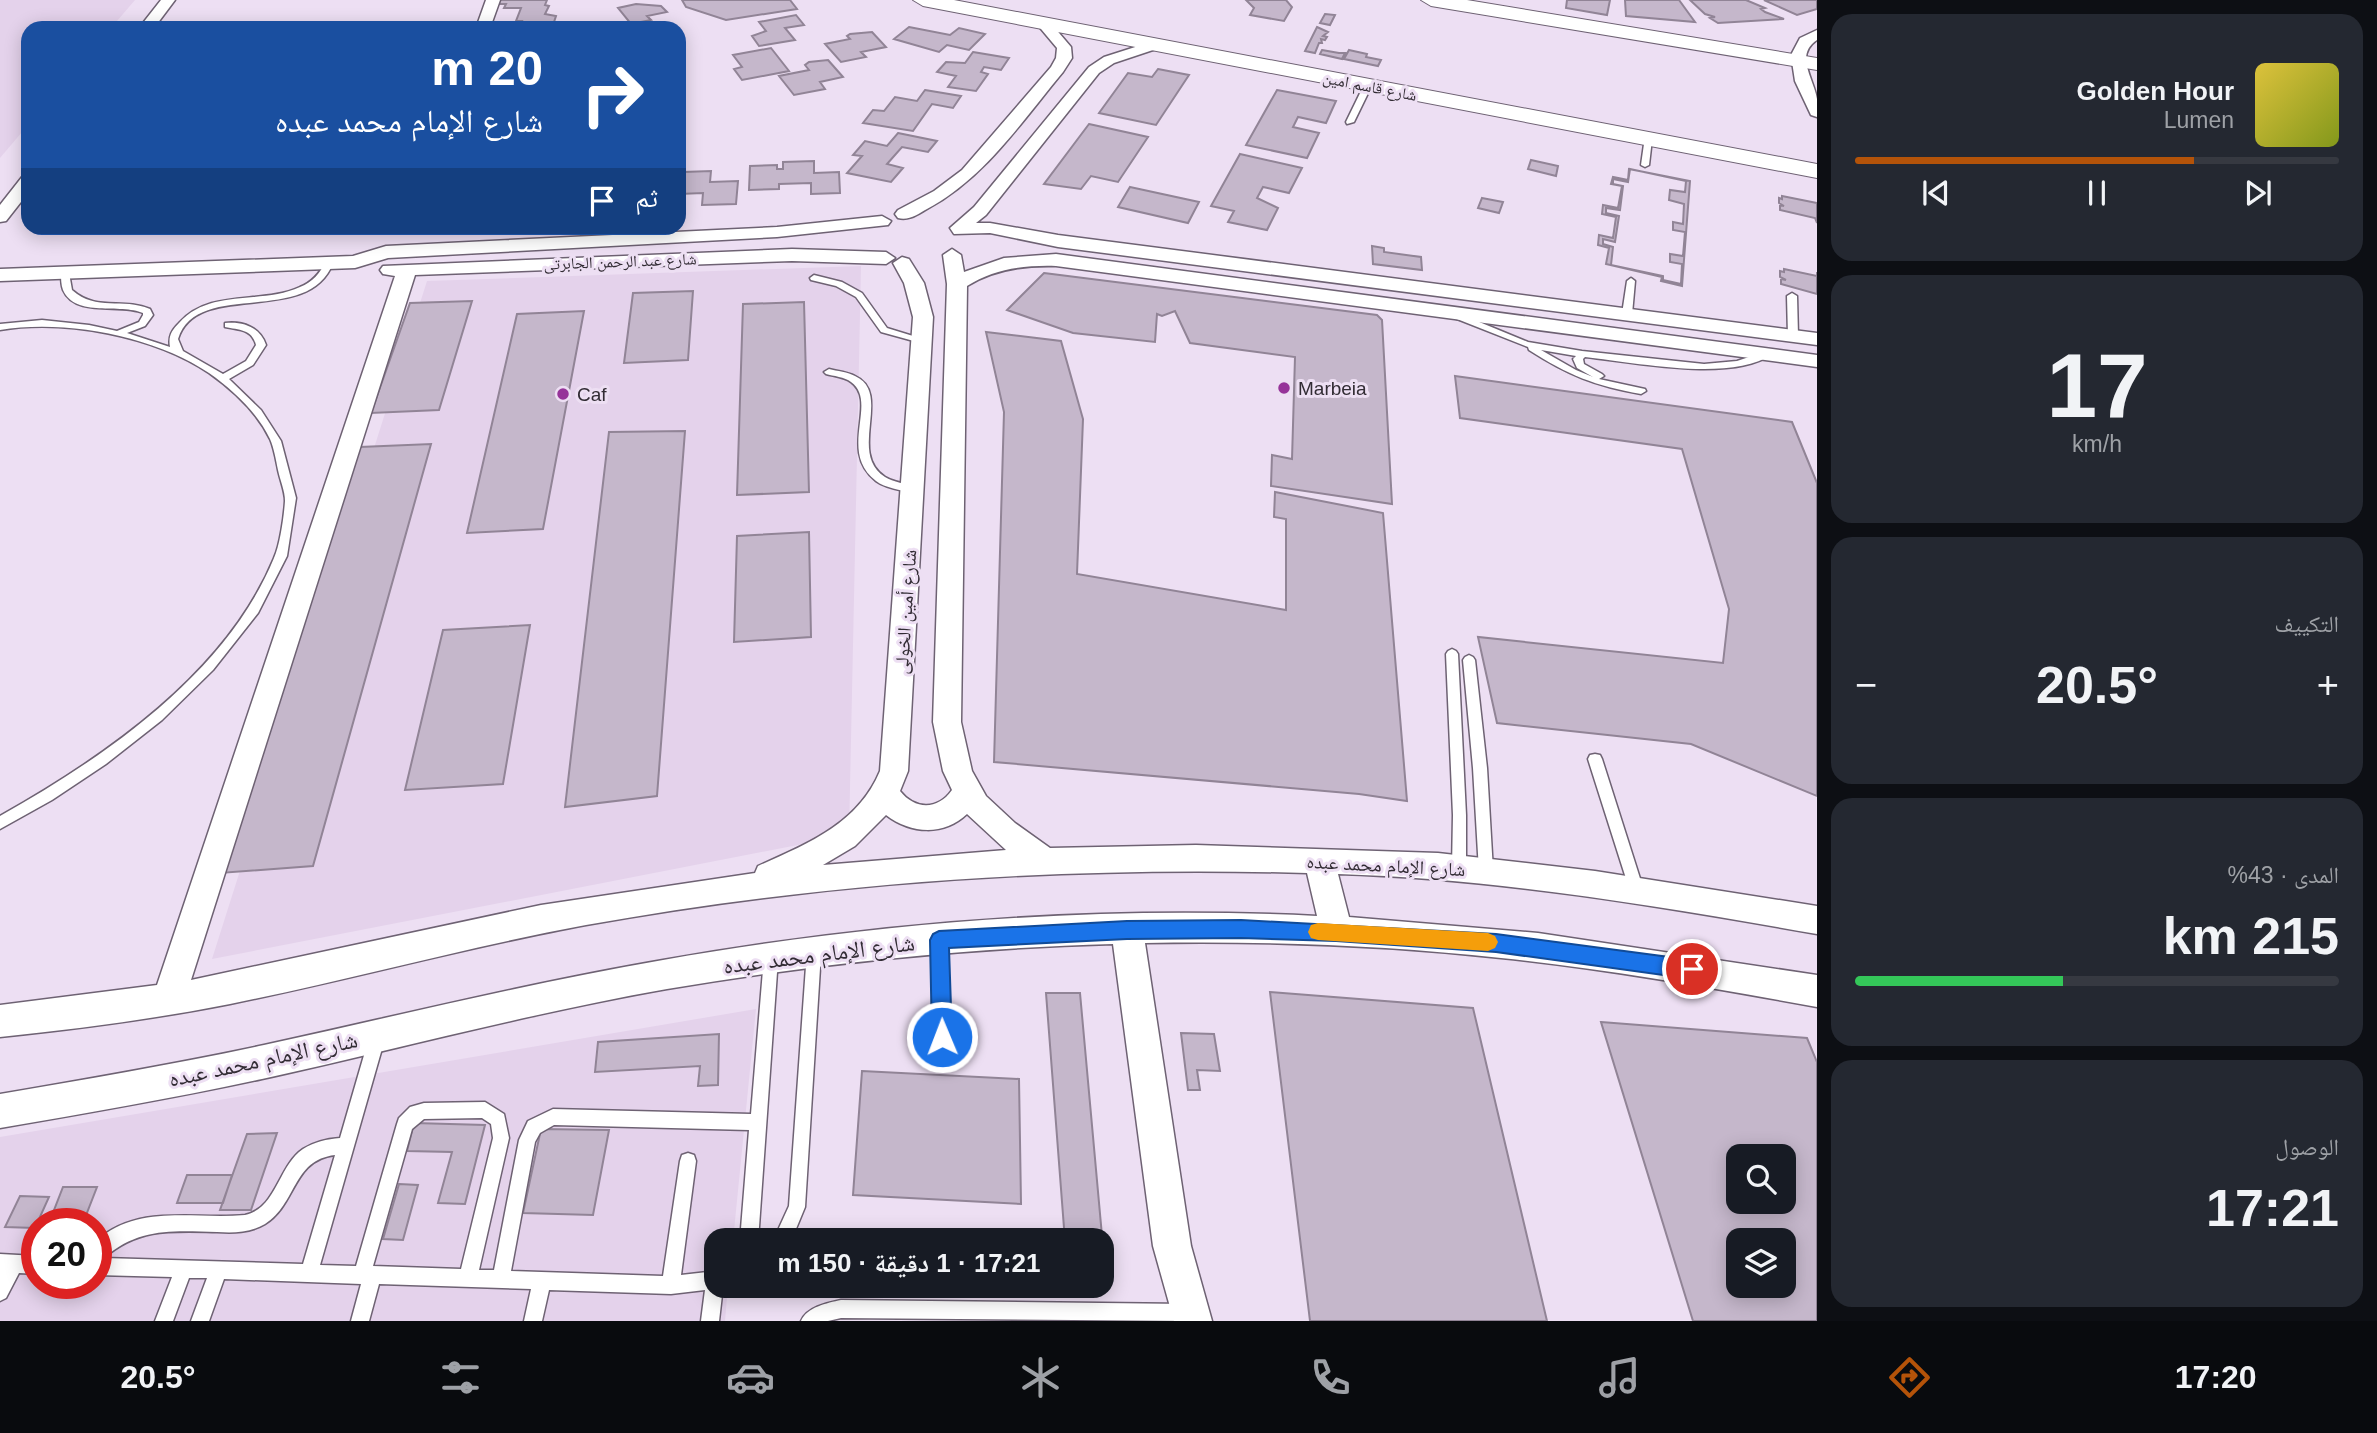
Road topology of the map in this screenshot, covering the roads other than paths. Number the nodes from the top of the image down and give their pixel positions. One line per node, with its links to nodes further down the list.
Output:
1 (168, 0): 6 (street)
2 (493, 0): 7 (street)
3 (923, 0): 8 (main road, شارع قاسم امين)
4 (1431, 0): 5 (main road)
5 (1470, 4): 11 (main road)
6 (152, 21)
7 (486, 21)
8 (1043, 23): 10 (main road, شارع قاسم امين); 19 (street)
9 (1817, 34): 11 (street)
10 (1154, 45): 12 (main road, شارع قاسم امين); 22 (street)
11 (1808, 63): 13 (street)
12 (1368, 85): 14 (lane); 15 (main road, شارع قاسم امين)
13 (1817, 112)
14 (1350, 122)
15 (1648, 139): 16 (lane); 17 (main road, شارع قاسم امين)
16 (1645, 165)
17 (1817, 171)
18 (21, 190): 20 (street)
19 (904, 214): 21 (street, شارع عبد الرحمن الجابرتى); 22 (street)
20 (0, 217)
21 (882, 221): 23 (street, شارع عبد الرحمن الجابرتى); 24 (street)
22 (950, 223): 24 (street); 33 (street)
23 (409, 251): 24 (street, شارع عبد الرحمن الجابرتى); 25 (street, شارع عبد الرحمن الجابرتى); 66 (street)
24 (919, 260): 30 (street); 39 (street, شارع أمين الخولى)
25 (329, 263): 26 (street, شارع عبد الرحمن الجابرتى); 41 (lane)
26 (65, 273): 27 (street, شارع عبد الرحمن الجابرتى); 36 (lane)
27 (0, 275)
28 (814, 278): 39 (lane)
29 (1631, 281): 33 (lane)
30 (957, 284): 32 (street); 51 (street)
31 (1791, 296): 37 (lane)
32 (1447, 311): 40 (lane); 43 (street)
33 (1627, 314): 37 (street)
34 (228, 325): 46 (lane)
35 (0, 327): 36 (lane)
36 (119, 334): 41 (lane)
37 (1793, 336): 38 (street)
38 (1817, 339)
39 (921, 340): 47 (street, شارع أمين الخولى)
40 (1526, 344): 42 (lane); 42 (lane)
41 (179, 353): 46 (lane)
42 (1582, 354): 43 (lane)
43 (1767, 354): 44 (street)
44 (1817, 361)
45 (829, 372): 47 (lane)
46 (223, 378): 53 (lane)
47 (912, 489): 52 (street, شارع أمين الخولى)
48 (1452, 654): 56 (lane)
49 (1468, 660): 56 (lane)
50 (1595, 760): 58 (lane)
51 (966, 791): 52 (street); 54 (street)
52 (886, 794): 57 (street, شارع أمين الخولى)
53 (0, 823)
54 (1044, 860): 55 (street, شارع الإمام محمد عبده); 57 (street, شارع الإمام محمد عبده)
55 (1319, 860): 56 (street, شارع الإمام محمد عبده); 61 (street)
56 (1472, 869): 58 (street, شارع الإمام محمد عبده)
57 (746, 886): 66 (street, شارع الإمام محمد عبده)
58 (1637, 891): 59 (street, شارع الإمام محمد عبده)
59 (1817, 920)
60 (1127, 930): 61 (street, شارع الإمام محمد عبده); 62 (street, شارع الإمام محمد عبده); 90 (street)
61 (1336, 932): 65 (street, شارع الإمام محمد عبده)
62 (939, 940): 63 (street, شارع الإمام محمد عبده); 69 (lane)
63 (814, 952): 64 (street, شارع الإمام محمد عبده); 75 (lane)
64 (771, 958): 68 (street, شارع الإمام محمد عبده); 71 (lane)
65 (1817, 992)
66 (168, 1000): 67 (street, شارع الإمام محمد عبده)
67 (0, 1021)
68 (379, 1034): 70 (street, شارع الإمام محمد عبده); 72 (lane)
69 (942, 1037)
70 (1, 1113)
71 (758, 1122): 74 (lane); 84 (lane)
72 (347, 1145): 76 (lane); 81 (lane)
73 (688, 1161): 87 (lane)
74 (750, 1228)
75 (790, 1228)
76 (112, 1240)
77 (7, 1264): 88 (lane)
78 (112, 1267): 79 (lane)
79 (184, 1269): 80 (lane); 91 (lane)
80 (219, 1270): 81 (lane); 92 (lane)
81 (309, 1273): 82 (lane)
82 (368, 1275): 83 (lane); 83 (lane); 93 (lane)
83 (468, 1278): 84 (lane)
84 (501, 1279): 85 (lane)
85 (541, 1281): 87 (lane); 94 (lane)
86 (704, 1281): 87 (lane)
87 (671, 1285)
88 (0, 1292)
89 (713, 1298): 95 (lane)
90 (1192, 1317): 96 (lane)
91 (164, 1321)
92 (200, 1321)
93 (360, 1321)
94 (533, 1321)
95 (710, 1321)
96 (810, 1321)

